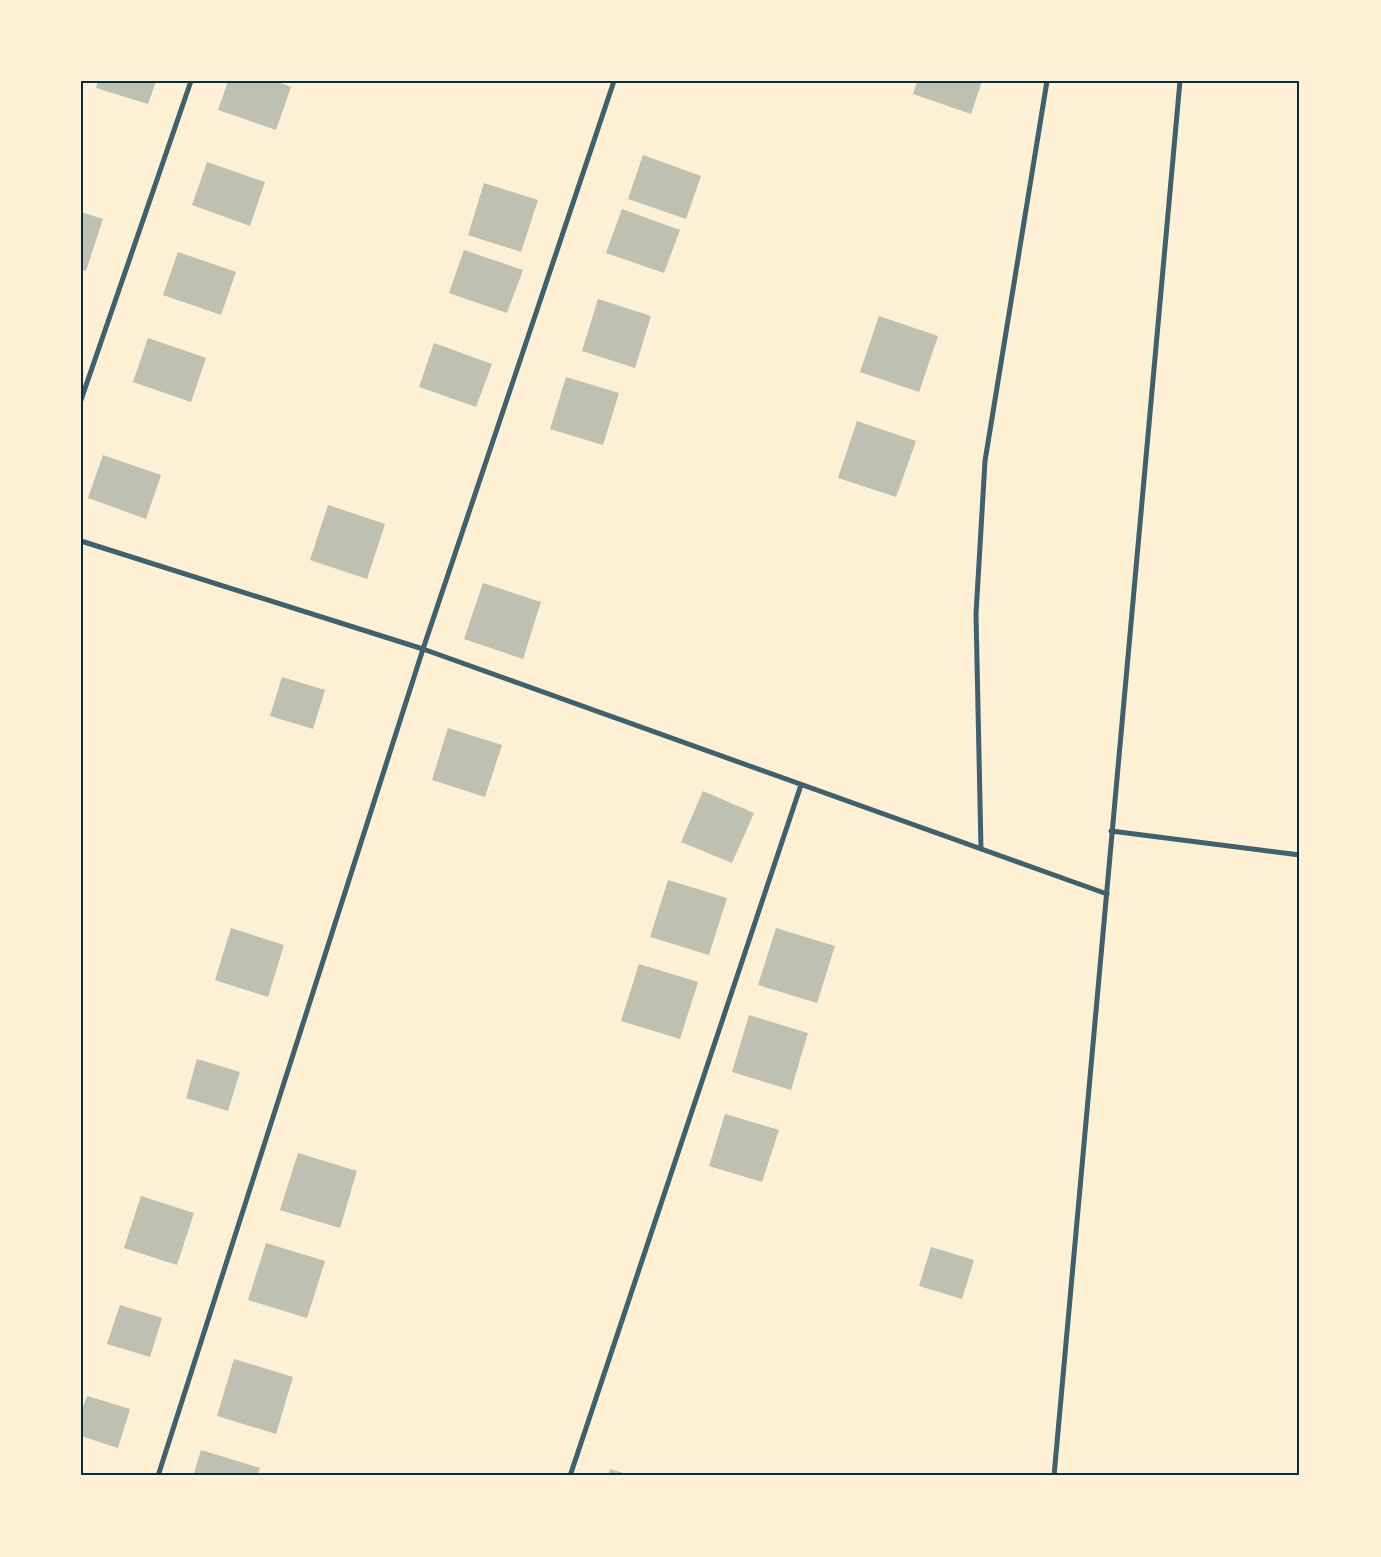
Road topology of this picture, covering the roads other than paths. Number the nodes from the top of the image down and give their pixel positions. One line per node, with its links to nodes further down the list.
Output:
1 (191, 81): 5 (street)
2 (614, 81): 7 (street)
3 (1047, 81): 10 (street)
4 (1180, 81): 9 (street)
5 (81, 400)
6 (81, 541): 7 (street)
7 (423, 649): 8 (street); 13 (street)
8 (801, 785): 10 (street); 14 (street)
9 (1111, 831): 11 (street); 12 (street)
10 (981, 849): 12 (street)
11 (1300, 855)
12 (1107, 894): 15 (street)
13 (158, 1476)
14 (570, 1476)
15 (1054, 1476)

